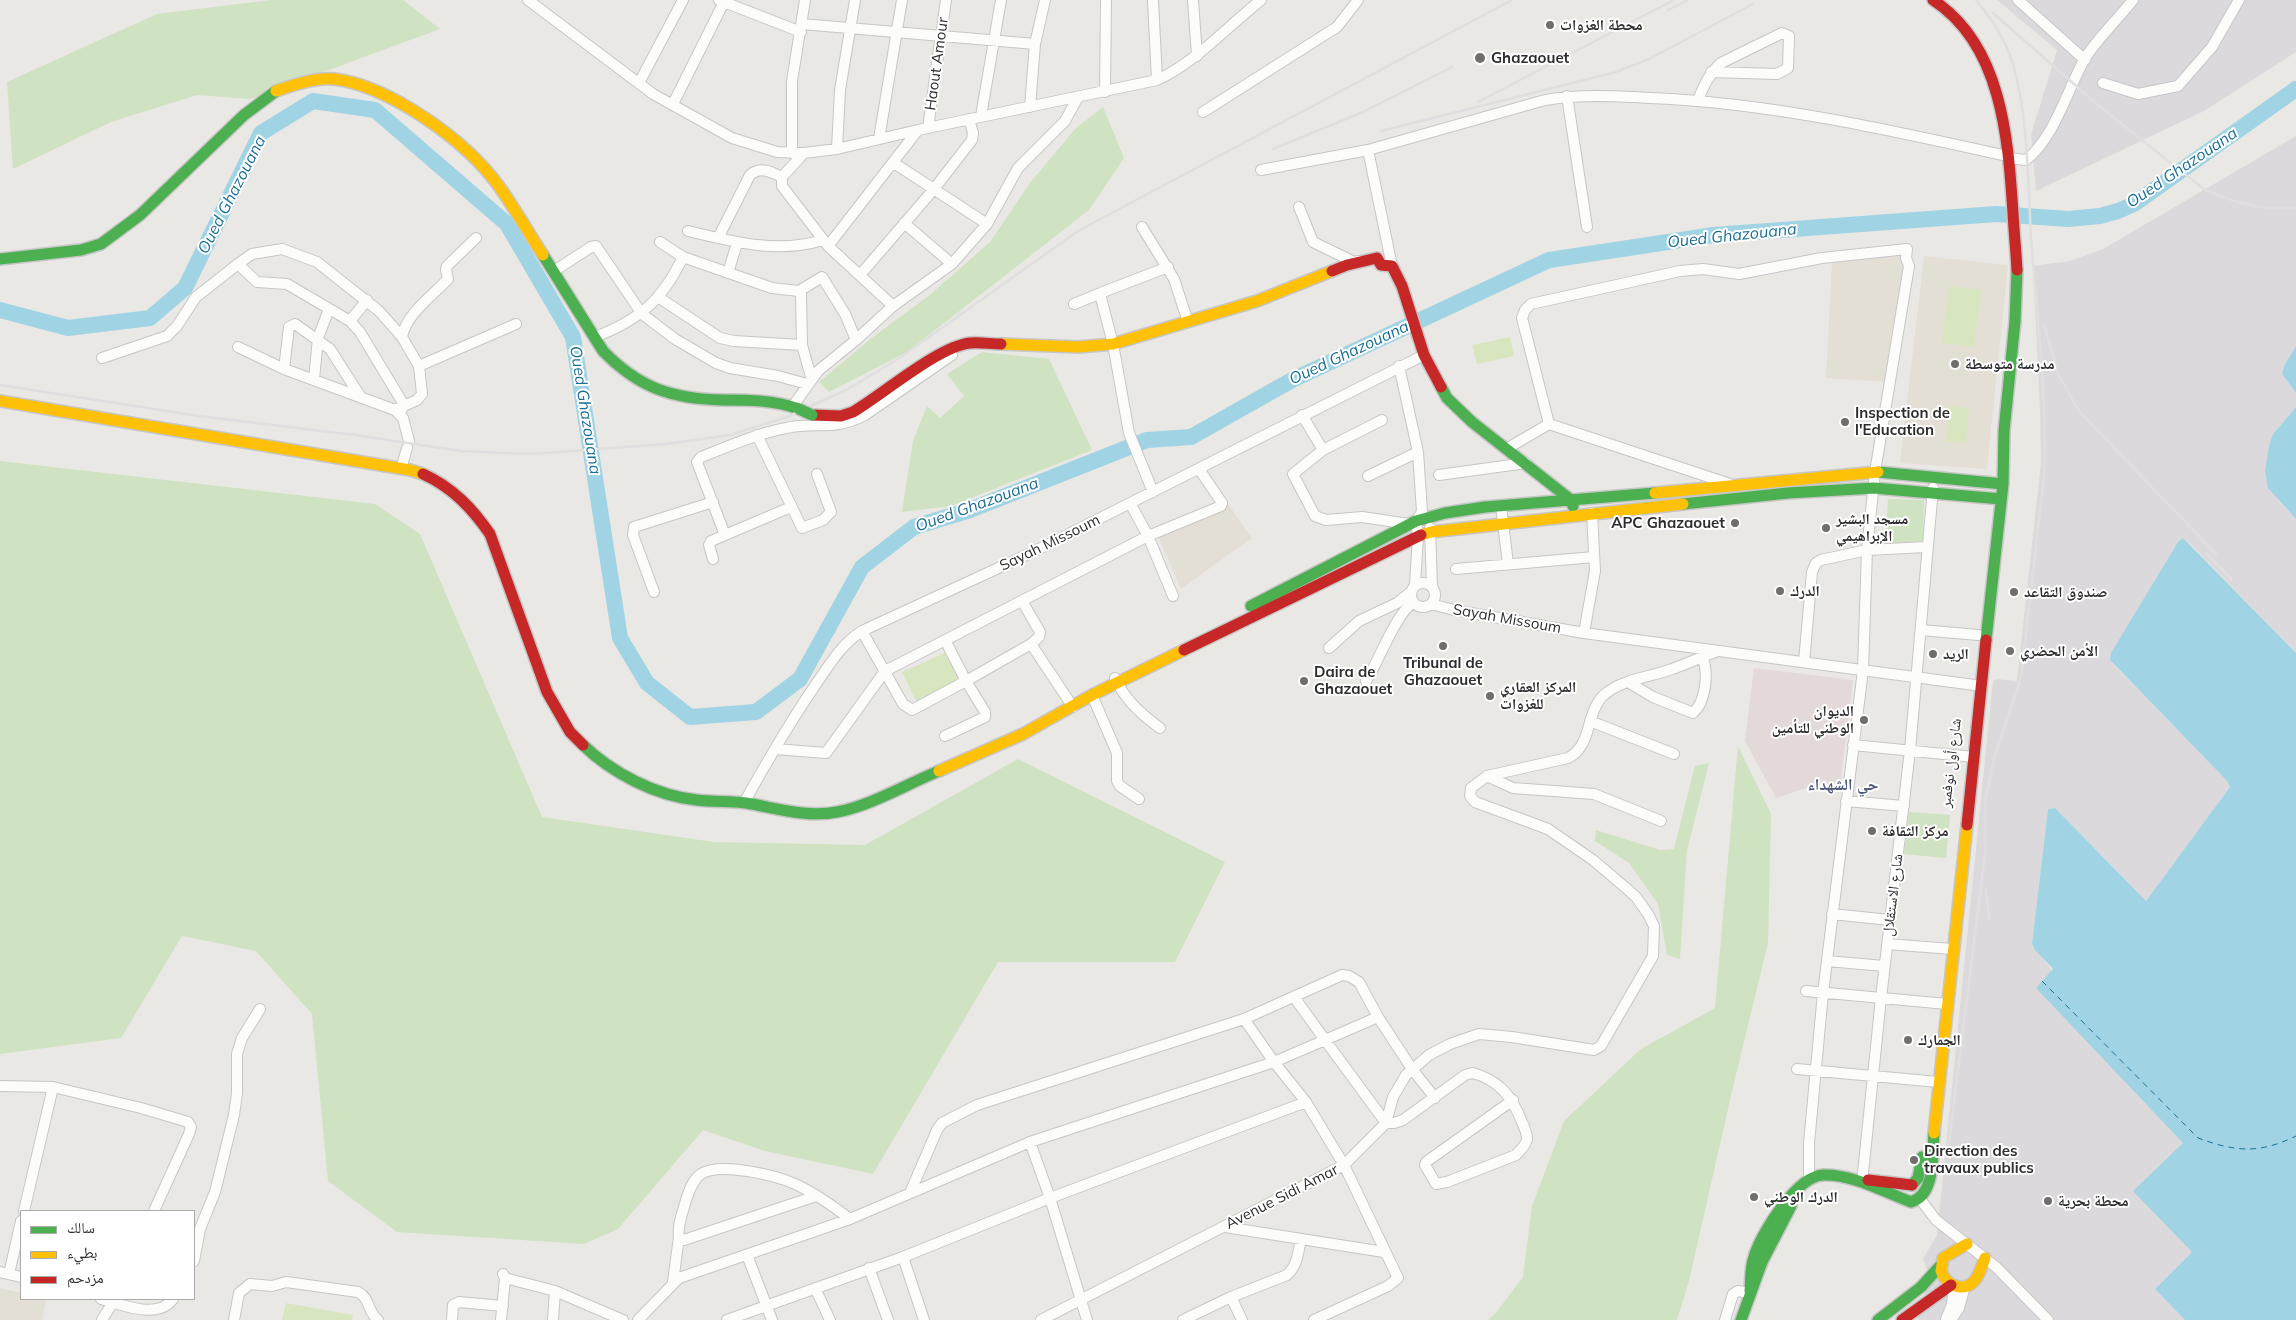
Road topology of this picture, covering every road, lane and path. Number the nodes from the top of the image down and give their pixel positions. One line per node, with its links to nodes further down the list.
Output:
1 (528, 0): 30 (street)
2 (683, 0): 30 (street)
3 (805, 0): 19 (street)
4 (855, 0): 20 (street)
5 (902, 0): 21 (street)
6 (946, 0): 22 (street, Haout Amour)
7 (1001, 0): 23 (street)
8 (1045, 0): 24 (street)
9 (1106, 0): 31 (street)
10 (1152, 0): 28 (street)
11 (1193, 0): 25 (street)
12 (1261, 0): 25 (street)
13 (1358, 0): 37 (street)
14 (1933, 0): 46 (main road)
15 (2018, 0): 26 (street)
16 (2133, 0): 26 (street)
17 (2239, 0): 29 (street)
18 (721, 1): 19 (street); 35 (street)
19 (802, 28): 20 (street); 44 (street)
20 (850, 28): 21 (street); 42 (street)
21 (898, 32): 22 (street); 41 (street)
22 (939, 36): 23 (street); 40 (street, Haout Amour)
23 (994, 41): 24 (street); 38 (street)
24 (1036, 44): 36 (street)
25 (1197, 56): 28 (street)
26 (2085, 60): 46 (street)
27 (1711, 72): 27 (street); 34 (street)
28 (1157, 80): 31 (street)
29 (2103, 82)
30 (639, 83): 35 (street)
31 (1104, 92): 33 (street)
32 (1567, 96): 34 (street); 43 (street); 55 (street)
33 (1078, 97): 36 (street); 53 (street)
34 (1698, 100): 46 (street)
35 (673, 104): 44 (street)
36 (1030, 107): 38 (street)
37 (1203, 112)
38 (980, 116): 39 (street)
39 (969, 119): 40 (street); 50 (street)
40 (923, 129): 41 (street); 47 (street)
41 (879, 139): 42 (street)
42 (837, 149): 45 (street)
43 (1368, 150): 48 (street); 67 (street)
44 (792, 153): 45 (street)
45 (804, 153): 49 (street)
46 (2008, 157): 117 (main road)
47 (894, 163): 50 (street); 61 (street)
48 (1261, 170)
49 (782, 177): 58 (street); 61 (street)
50 (934, 189): 52 (street); 53 (street)
51 (1300, 207): 63 (street)
52 (904, 224): 66 (street); 71 (street)
53 (987, 224): 66 (street)
54 (1142, 227): 68 (street)
55 (1588, 227)
56 (688, 231): 58 (street)
57 (476, 238): 83 (street)
58 (718, 238): 60 (street)
59 (660, 242): 62 (street)
60 (737, 243): 61 (street); 70 (street)
61 (826, 243): 71 (street)
62 (683, 257): 70 (street); 74 (street)
63 (1377, 258): 67 (main road); 81 (main road)
64 (0, 259): 69 (main road)
65 (238, 264): 75 (street); 78 (street); 92 (street)
66 (952, 264): 77 (street)
67 (1392, 266): 91 (main road)
68 (1168, 267): 73 (street); 81 (street)
69 (554, 271): 79 (street); 84 (main road)
70 (728, 272): 72 (street)
71 (860, 275): 77 (street)
72 (799, 291): 86 (street); 89 (street)
73 (1101, 293): 76 (street); 88 (street)
74 (658, 297): 79 (street); 89 (street)
75 (367, 300): 80 (street); 83 (street)
76 (1074, 304)
77 (893, 306): 86 (street)
78 (329, 309): 80 (street); 85 (street)
79 (642, 314): 84 (street); 97 (street)
80 (350, 322): 101 (street)
81 (1188, 322): 88 (main road)
82 (516, 324): 93 (street)
83 (402, 337): 93 (street)
84 (594, 337): 100 (main road)
85 (318, 338): 95 (street); 96 (street); 98 (street)
86 (856, 340): 97 (street)
87 (986, 342): 88 (main road); 100 (main road, bridge); 105 (street)
88 (1113, 344): 120 (street)
89 (802, 345): 97 (street)
90 (238, 347): 95 (street)
91 (1424, 355): 94 (street, Sayah Missoum); 106 (main road)
92 (102, 358)
93 (419, 366): 101 (street)
94 (1399, 366): 102 (street, Sayah Missoum); 108 (street)
95 (284, 369): 96 (street)
96 (314, 380): 98 (street)
97 (805, 384): 100 (street)
98 (360, 396): 101 (street)
99 (0, 401): 110 (main road)
100 (796, 408)
101 (399, 410): 110 (street)
102 (1302, 415): 107 (street); 111 (street, Sayah Missoum)
103 (1382, 420): 107 (street)
104 (1549, 424): 106 (street); 112 (street); 118 (street)
105 (757, 435): 125 (street); 128 (street)
106 (1508, 448): 109 (main road)
107 (1323, 450): 132 (street)
108 (1418, 452): 115 (street); 132 (street)
109 (1526, 463): 114 (street); 122 (main road)
110 (401, 468): 185 (main road)
111 (1199, 469): 120 (street, Sayah Missoum); 136 (street)
112 (1875, 472): 116 (main road); 118 (main road); 119 (street)
113 (817, 474): 128 (street)
114 (1439, 475)
115 (1368, 476)
116 (1934, 477): 117 (main road); 121 (street, شارع الاستقلال)
117 (1998, 483): 123 (main road)
118 (1736, 486): 124 (main road)
119 (1874, 488): 121 (main road); 129 (main road); 139 (street)
120 (1153, 492): 126 (street, Sayah Missoum)
121 (1932, 492): 123 (main road); 138 (street, شارع الاستقلال)
122 (1558, 497): 124 (main road); 127 (main road); 131 (main road)
123 (1996, 499): 157 (main road, شارع أول نوفمبر); 171 (main road, شارع أول نوفمبر)
124 (1571, 500): 130 (main road)
125 (713, 502): 135 (street); 148 (street)
126 (1130, 504): 136 (street); 155 (street, Sayah Missoum)
127 (1501, 506): 132 (main road); 133 (street)
128 (791, 507): 135 (street)
129 (1592, 512): 130 (main road); 140 (street)
130 (1577, 514): 131 (main road)
131 (1562, 516): 133 (main road)
132 (1419, 519): 134 (street); 137 (street); 142 (main road)
133 (1502, 523): 134 (main road); 143 (street)
134 (1431, 532): 137 (main road); 146 (street)
135 (725, 535): 141 (street)
136 (1148, 536): 150 (street); 151 (street)
137 (1418, 536): 145 (main road); 147 (street)
138 (1927, 547): 139 (street); 154 (street, شارع الاستقلال)
139 (1867, 550): 163 (street); 164 (street)
140 (1594, 557): 143 (street); 156 (street)
141 (713, 559)
142 (1340, 561): 145 (main road); 149 (main road)
143 (1508, 564): 144 (street)
144 (1456, 569)
145 (1345, 572): 149 (main road)
146 (1432, 587): 147 (street); 153 (street)
147 (1413, 588): 152 (street); 160 (street)
148 (654, 592)
149 (1289, 593): 168 (main road)
150 (1173, 596)
151 (1022, 601): 158 (street); 159 (street)
152 (1413, 603): 153 (street); 169 (street)
153 (1431, 604): 156 (street, Sayah Missoum)
154 (1920, 630): 157 (street); 166 (street, شارع الاستقلال)
155 (862, 631): 165 (street); 178 (street, Sayah Missoum)
156 (1584, 633): 161 (street, Sayah Missoum)
157 (1978, 635): 171 (main road, شارع أول نوفمبر)
158 (945, 640): 165 (street); 167 (street)
159 (1031, 644): 167 (street); 173 (street)
160 (1329, 648)
161 (1715, 652): 162 (street); 163 (street, Sayah Missoum)
162 (1702, 657): 170 (street); 170 (street)
163 (1804, 662): 164 (street, Sayah Missoum)
164 (1863, 670): 166 (street, Sayah Missoum); 177 (street)
165 (885, 671): 167 (street); 178 (street)
166 (1916, 676): 171 (street, Sayah Missoum); 179 (street, شارع الاستقلال)
167 (966, 680): 176 (street)
168 (1116, 680): 172 (main road); 173 (main road); 175 (street)
169 (1366, 681)
170 (1628, 682): 174 (street)
171 (1978, 685): 181 (main road, شارع أول نوفمبر)
172 (1092, 695): 173 (main road); 183 (street)
173 (1071, 704): 185 (main road)
174 (1590, 721): 180 (street); 182 (street)
175 (1160, 728)
176 (945, 736)
177 (1853, 745): 179 (street); 184 (street)
178 (775, 749): 185 (street, Sayah Missoum)
179 (1910, 750): 181 (street); 186 (street, شارع الاستقلال)
180 (1674, 754)
181 (1971, 757): 191 (main road, شارع أول نوفمبر)
182 (1487, 776): 187 (street); 204 (street, Avenue Sidi Amar)
183 (1139, 799)
184 (1846, 801): 186 (street); 188 (street)
185 (744, 803)
186 (1904, 806): 189 (street, شارع الاستقلال)
187 (1661, 821)
188 (1832, 914): 189 (street); 192 (street)
189 (1890, 920): 190 (street, شارع الاستقلال)
190 (1887, 944): 191 (street); 193 (street, شارع الاستقلال)
191 (1949, 948): 198 (main road, شارع أول نوفمبر)
192 (1827, 961): 193 (street); 195 (street)
193 (1884, 966): 197 (street, شارع الاستقلال)
194 (1806, 991): 195 (street)
195 (1823, 993): 197 (street); 206 (street)
196 (1294, 997): 200 (street); 201 (street); 202 (street)
197 (1880, 998): 198 (street); 207 (street, شارع الاستقلال)
198 (1943, 1004): 208 (main road, شارع أول نوفمبر)
199 (260, 1009): 234 (street)
200 (1378, 1017): 202 (street); 204 (street)
201 (1244, 1019): 203 (street); 220 (street)
202 (1325, 1040): 203 (street); 214 (street)
203 (1274, 1062): 213 (street); 215 (street)
204 (1412, 1069): 211 (street); 214 (street, Avenue Sidi Amar)
205 (1796, 1069): 206 (street)
206 (1816, 1070): 207 (street); 218 (street)
207 (1872, 1077): 208 (street); 217 (street, شارع الاستقلال)
208 (1935, 1082): 219 (main road, شارع أول نوفمبر); 223 (main road, شارع أول نوفمبر)
209 (0, 1086): 210 (street)
210 (53, 1088): 224 (street); 225 (street)
211 (1434, 1098): 212 (street); 214 (street)
212 (1513, 1100): 212 (street)
213 (1306, 1102): 216 (street); 222 (street)
214 (1386, 1123): 216 (street, Avenue Sidi Amar)
215 (1030, 1142): 220 (street); 222 (street)
216 (1344, 1166): 228 (street, Avenue Sidi Amar); 232 (street)
217 (1859, 1181): 218 (main road); 219 (main road); 223 (main road)
218 (1805, 1183): 247 (main road)
219 (1912, 1185): 223 (main road)
220 (910, 1194): 226 (street)
221 (816, 1196): 226 (street); 229 (street); 229 (street)
222 (1050, 1198): 235 (street); 249 (street)
223 (1920, 1199): 231 (street)
224 (24, 1210)
225 (154, 1210)
226 (850, 1219): 233 (street)
227 (20, 1224): 239 (street)
228 (1225, 1227): 230 (street); 249 (street, Avenue Sidi Amar)
229 (678, 1237): 243 (street)
230 (1301, 1239): 232 (street); 248 (street)
231 (1966, 1244): 236 (street); 237 (main road)
232 (1384, 1252): 271 (street)
233 (746, 1255): 243 (street); 253 (street)
234 (195, 1256)
235 (903, 1257): 238 (street); 266 (street)
236 (1985, 1258): 240 (main road); 241 (street)
237 (1940, 1266): 244 (main road); 274 (main road)
238 (869, 1268): 245 (street); 265 (street)
239 (4, 1273): 242 (street)
240 (1978, 1274): 241 (street); 244 (main road)
241 (2005, 1276): 278 (street)
242 (20, 1277)
243 (673, 1282): 261 (street)
244 (1957, 1286): 275 (main road); 276 (street); 277 (street)
245 (815, 1288): 253 (street); 264 (street)
246 (554, 1291): 252 (street); 259 (street); 260 (street)
247 (1749, 1292): 272 (street); 273 (main road)
248 (1231, 1297): 269 (street); 270 (street)
249 (1082, 1299): 267 (street, Avenue Sidi Amar); 268 (street)
250 (114, 1300): 251 (street); 254 (street)
251 (172, 1300)
252 (503, 1306): 257 (street); 258 (street)
253 (766, 1306): 262 (street); 263 (street)
254 (102, 1320)
255 (234, 1320): 256 (street)
256 (378, 1320)
257 (452, 1320)
258 (501, 1320)
259 (552, 1320)
260 (623, 1320)
261 (638, 1320)
262 (727, 1320)
263 (772, 1320)
264 (830, 1320)
265 (888, 1320)
266 (924, 1320)
267 (1041, 1320)
268 (1087, 1320)
269 (1183, 1320)
270 (1242, 1320)
271 (1314, 1320)
272 (1725, 1320)
273 (1741, 1320)
274 (1878, 1320)
275 (1902, 1320)
276 (1945, 1320)
277 (1951, 1320)
278 (2048, 1320)

